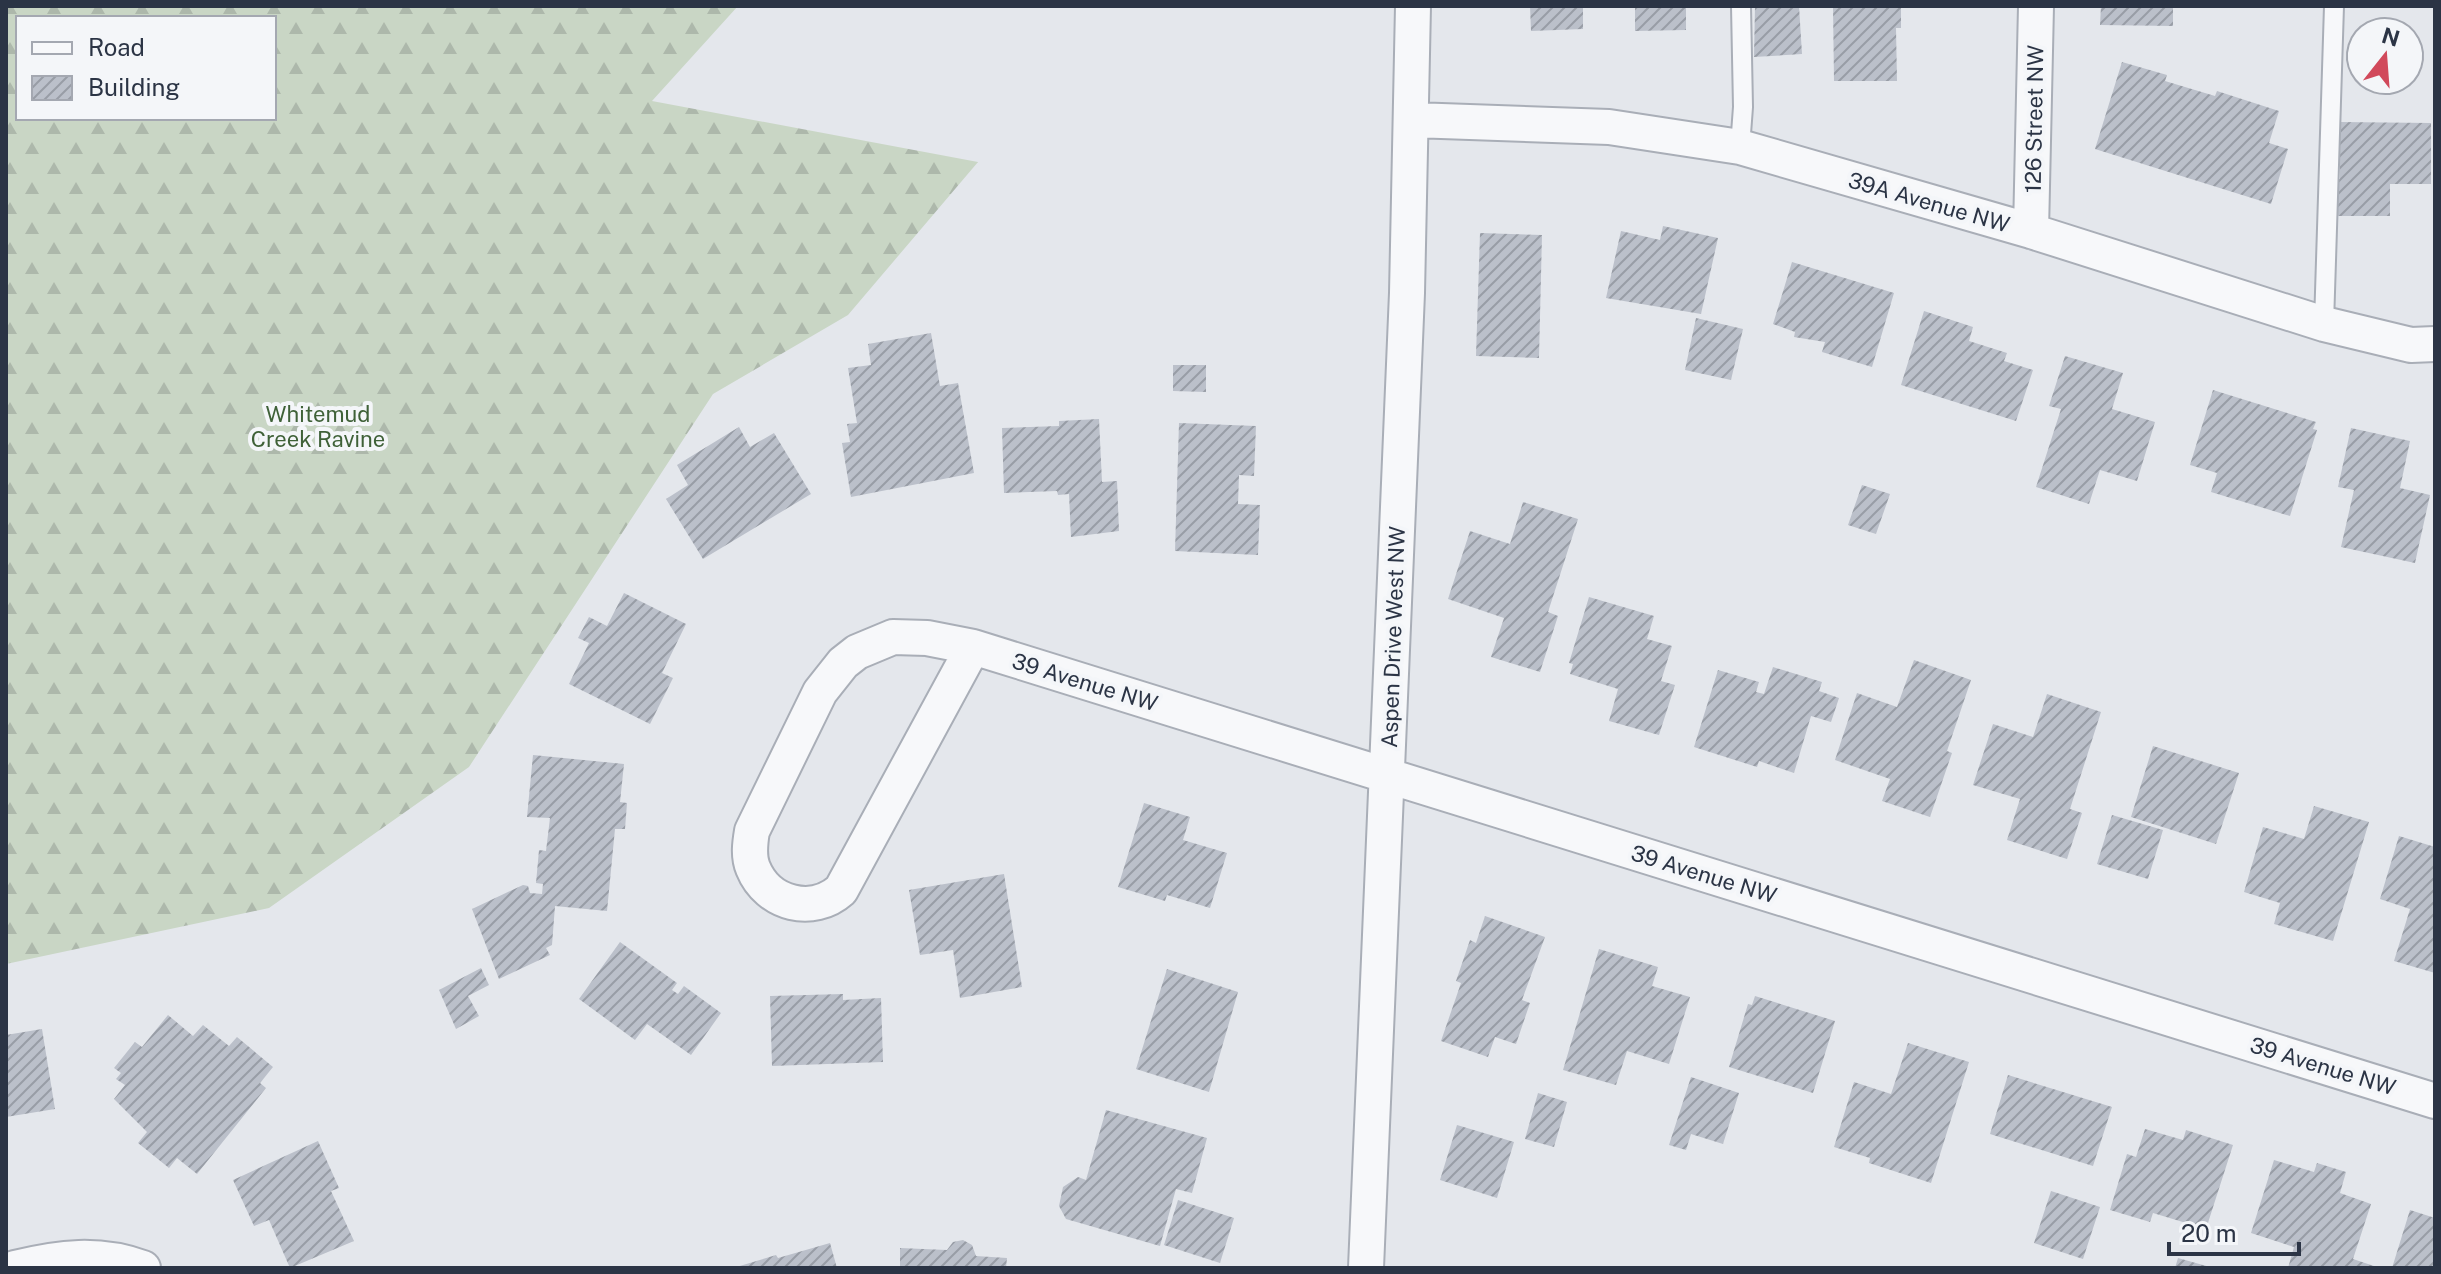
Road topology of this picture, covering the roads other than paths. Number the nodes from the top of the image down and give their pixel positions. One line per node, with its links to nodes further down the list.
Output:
1 (1413, 6): 5 (street, Aspen Drive West NW)
2 (1741, 6): 6 (lane)
3 (2036, 6): 7 (street, 126 Street NW)
4 (2334, 6): 8 (lane)
5 (1413, 120): 6 (street, 39A Avenue NW); 11 (street, Aspen Drive West NW)
6 (1740, 147): 7 (street, 39A Avenue NW)
7 (2031, 231): 8 (street, 39A Avenue NW)
8 (2324, 324): 9 (street, 39A Avenue NW)
9 (2435, 344)
10 (973, 647): 10 (street, 39 Avenue NW); 11 (street, 39 Avenue NW)
11 (1387, 775): 12 (street, 39 Avenue NW); 15 (street, Aspen Drive West NW)
12 (2435, 1101)
13 (15, 1268): 14 (street)
14 (143, 1268)
15 (1366, 1268)

